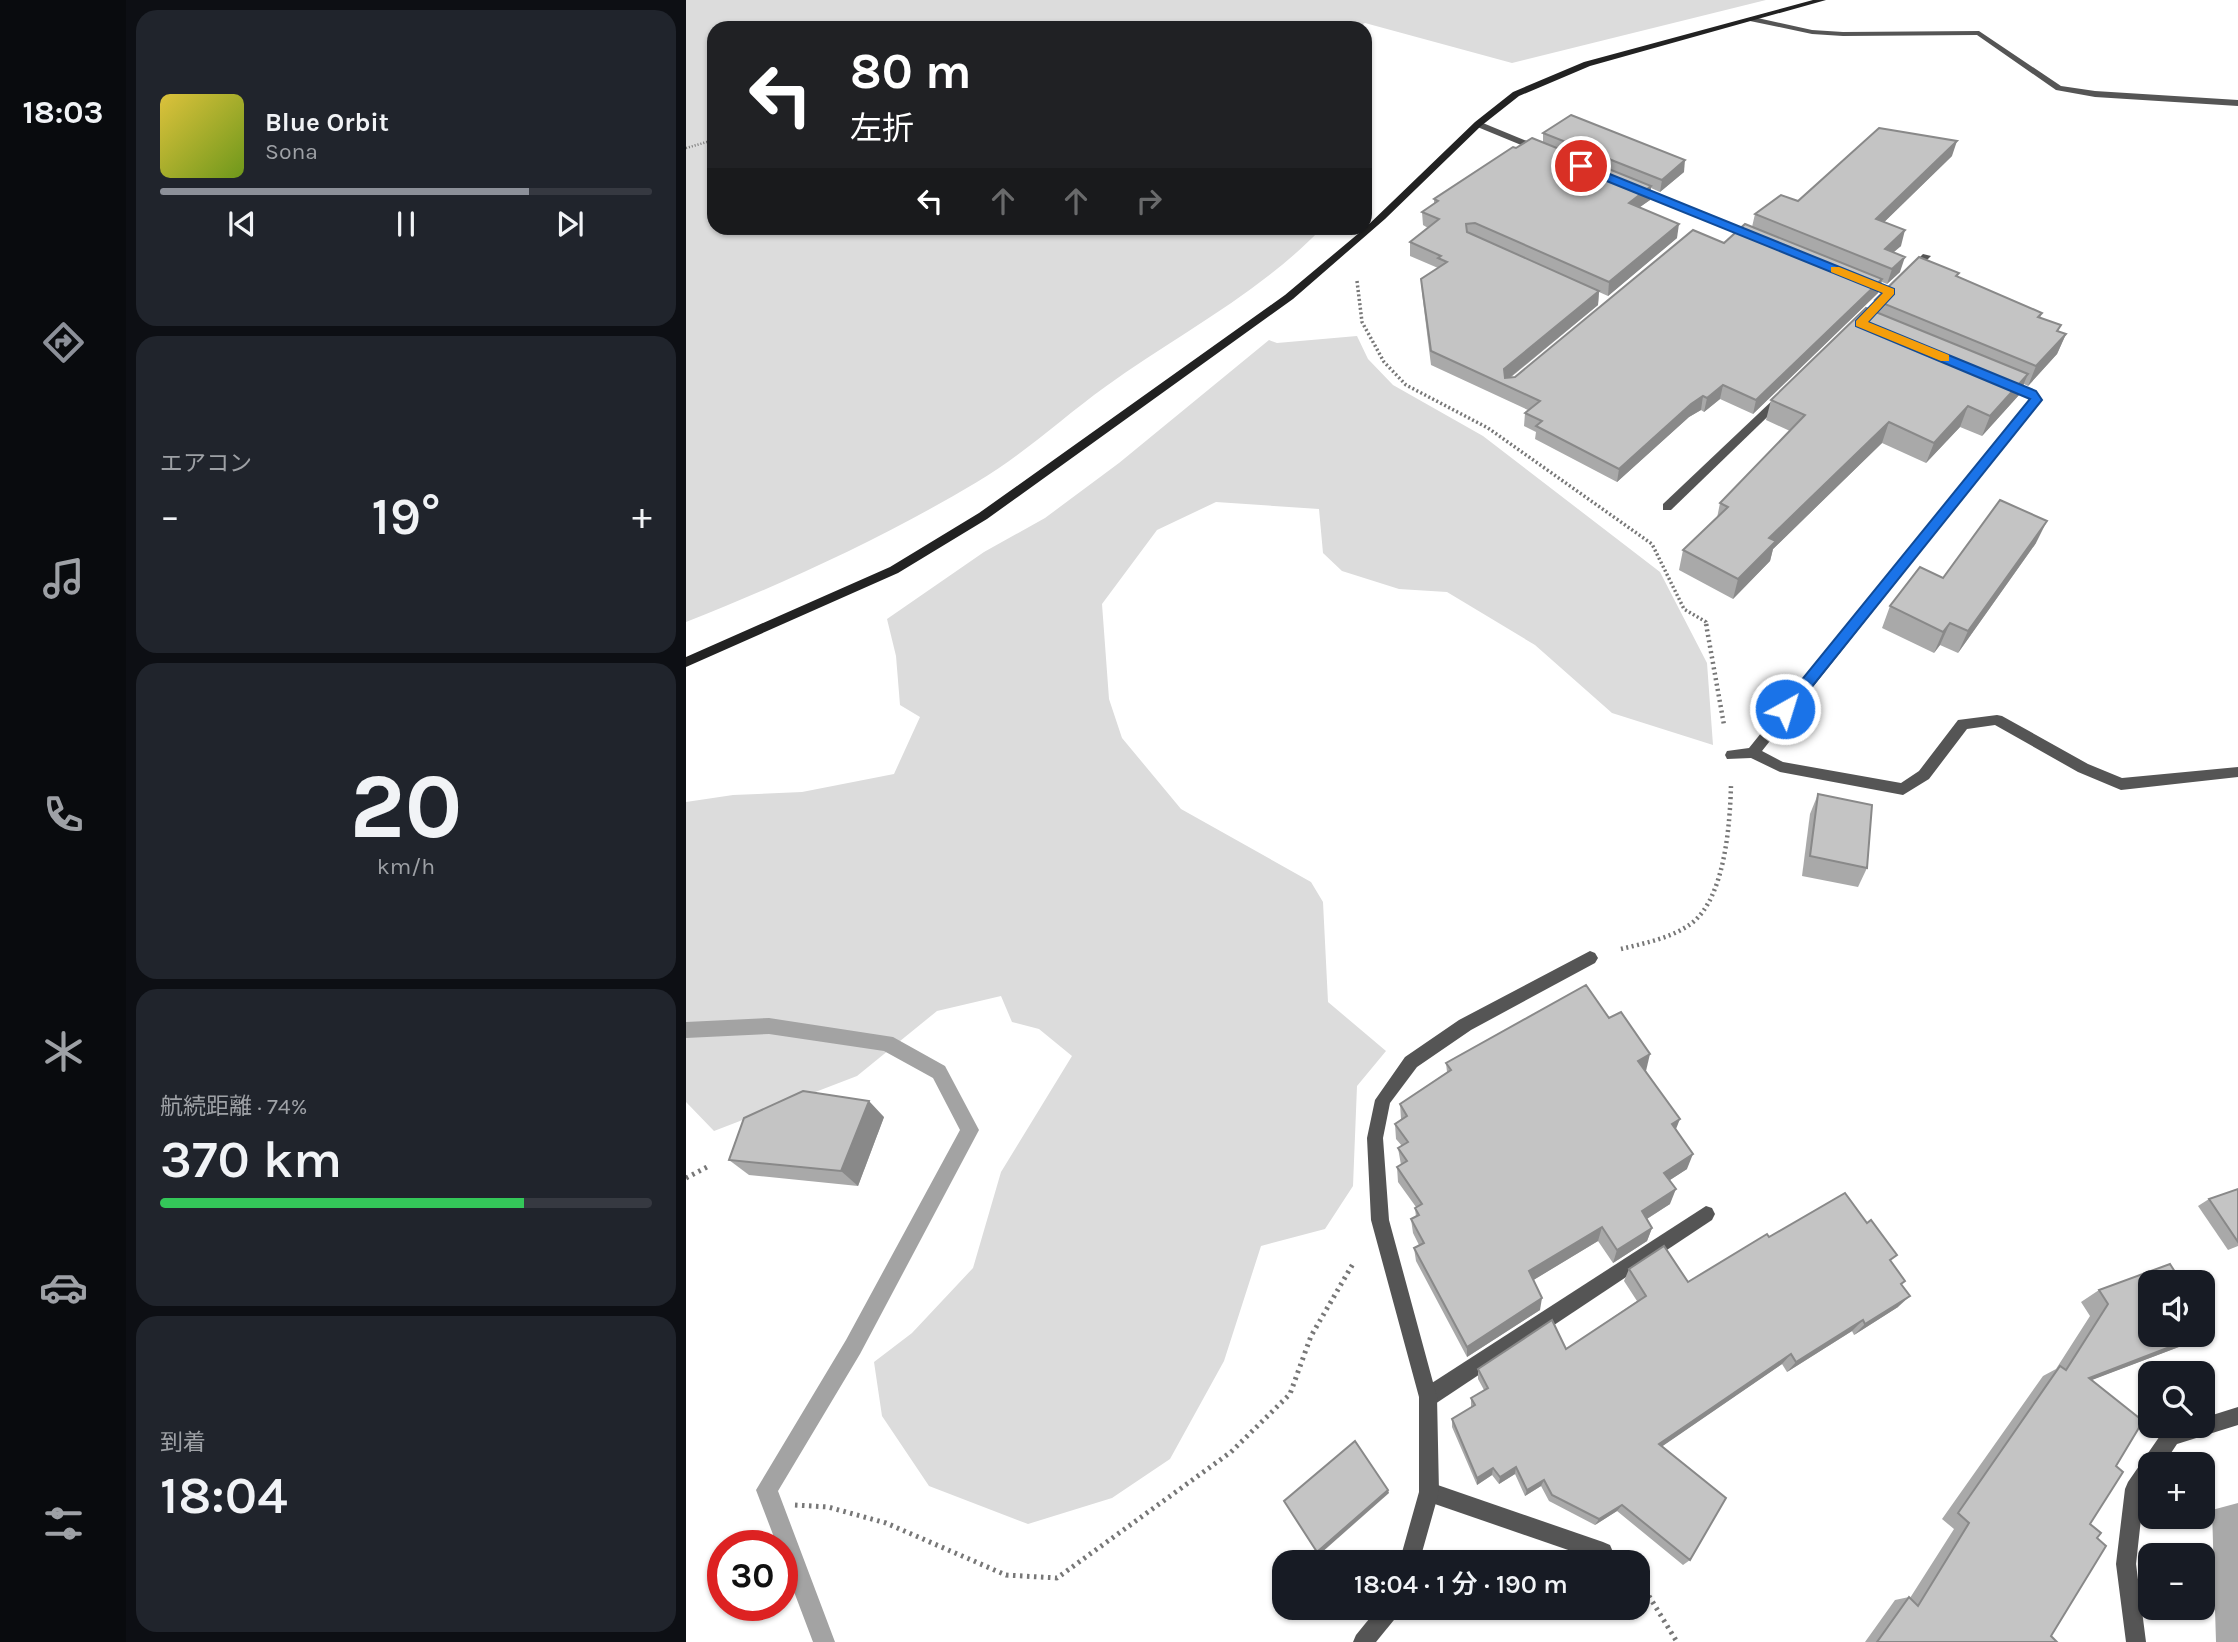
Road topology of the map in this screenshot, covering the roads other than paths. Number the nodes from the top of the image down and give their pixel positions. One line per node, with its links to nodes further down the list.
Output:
1 (1822, 0): 2 (street)
2 (1753, 19): 3 (street); 4 (street)
3 (2238, 103)
4 (1478, 124): 5 (street); 8 (street)
5 (1555, 156)
6 (1620, 182): 7 (street)
7 (1710, 219): 9 (street); 11 (street)
8 (1372, 226)
9 (1700, 228)
10 (1361, 235): 17 (street)
11 (1761, 240)
12 (1926, 256): 13 (street)
13 (1899, 283)
14 (1995, 379): 18 (street)
15 (1793, 388): 16 (street)
16 (1667, 507)
17 (686, 662)
18 (1753, 754): 19 (street); 20 (street)
19 (1732, 755)
20 (2238, 772)
21 (1590, 958): 23 (street)
22 (1706, 1214): 23 (street)
23 (1428, 1397): 27 (street)
24 (2238, 1416): 25 (street)
25 (2160, 1452)
26 (2138, 1484): 32 (street)
27 (1429, 1492): 28 (street); 29 (street)
28 (1413, 1550)
29 (1597, 1550)
30 (1381, 1620): 31 (street)
31 (1363, 1642)
32 (2136, 1642)

